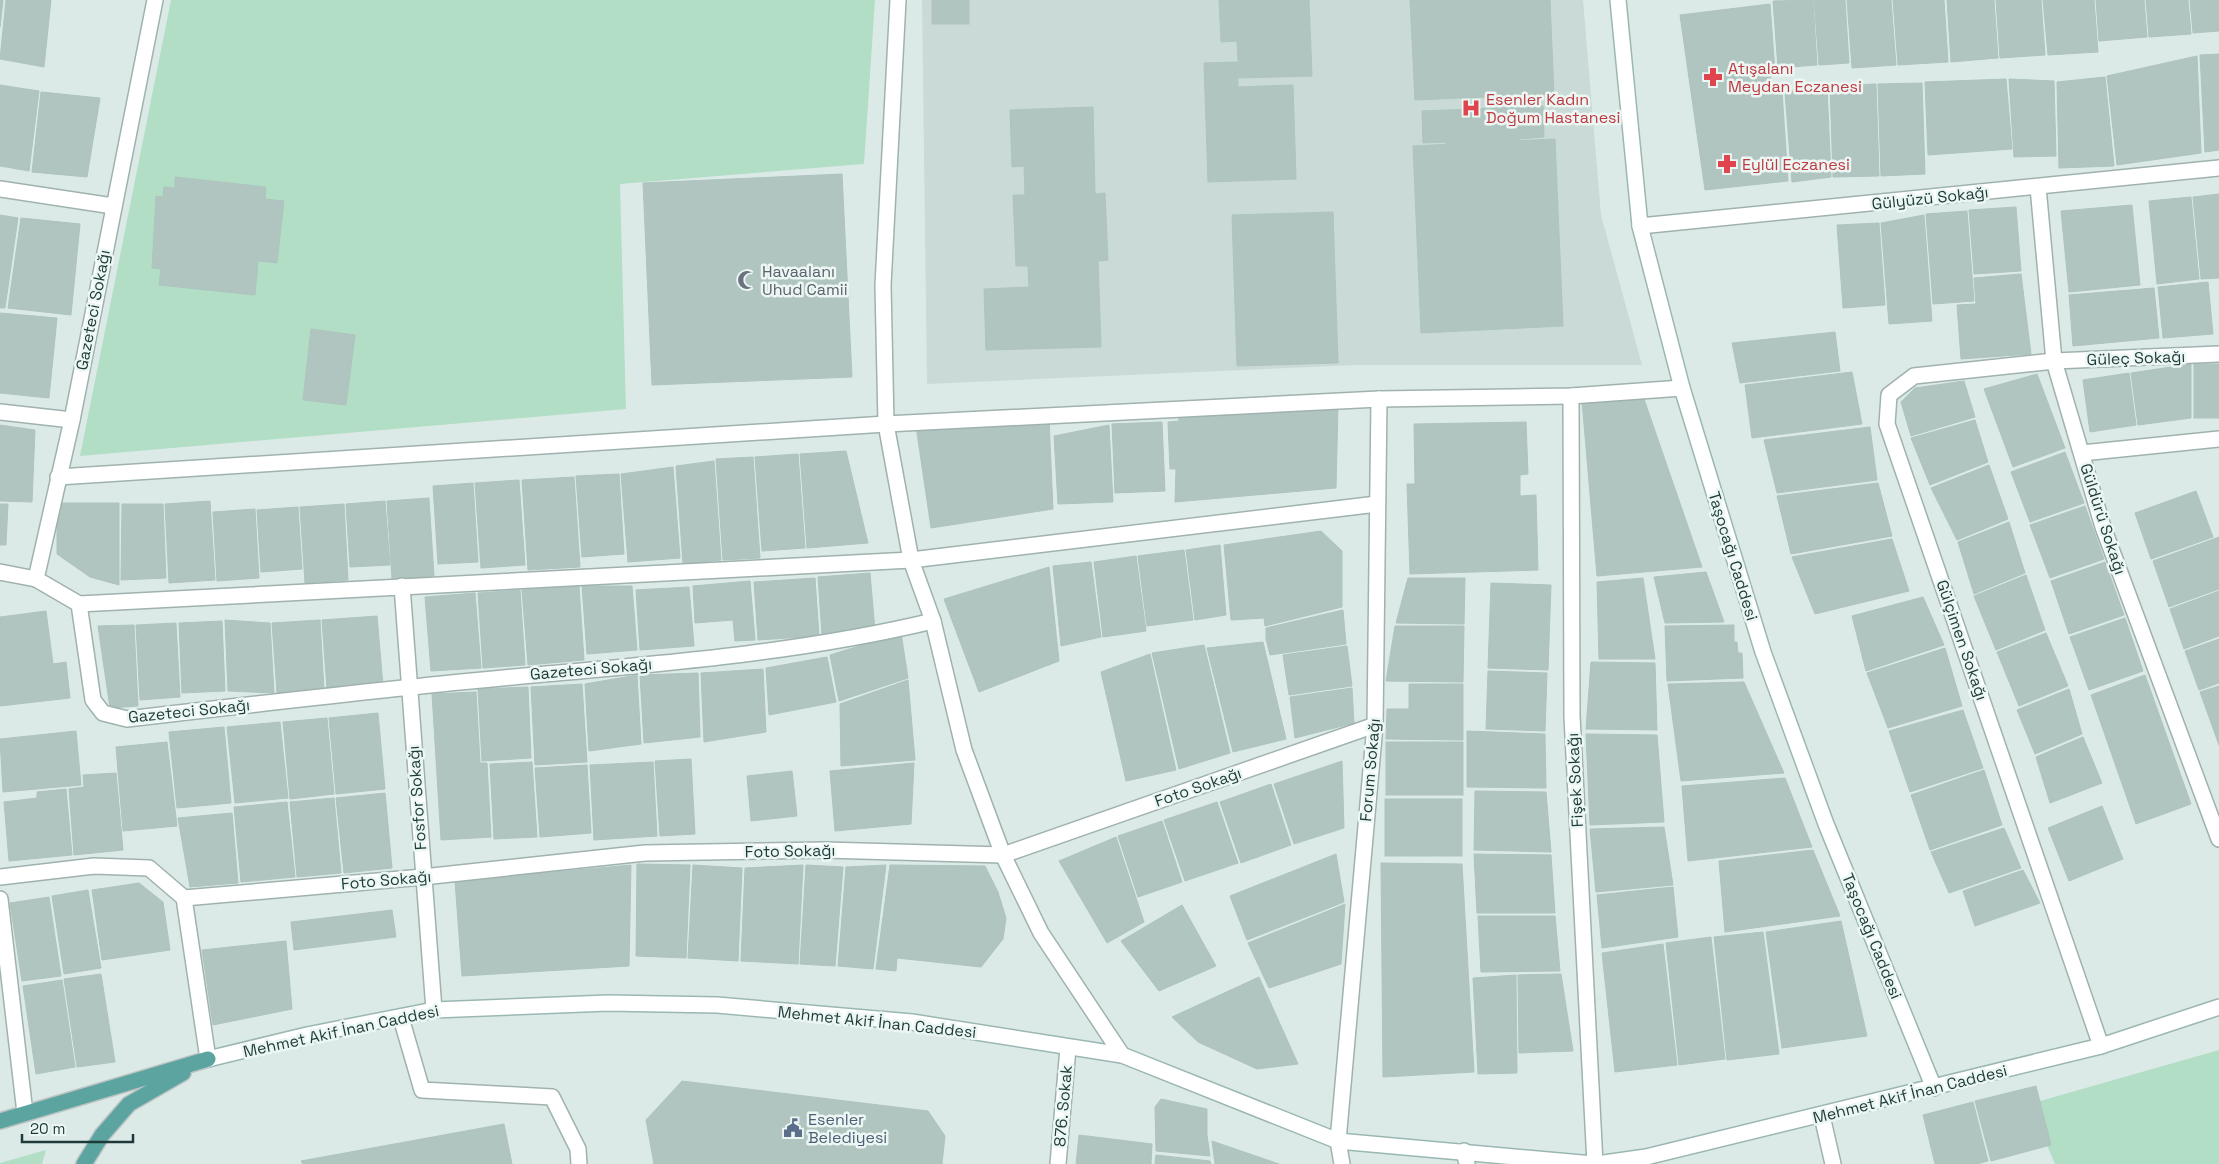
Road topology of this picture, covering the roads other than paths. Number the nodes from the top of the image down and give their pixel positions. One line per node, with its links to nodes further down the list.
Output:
1 (155, 0): 7 (street, Gazeteci Sokağı)
2 (898, 0): 16 (street)
3 (1618, 0): 8 (street, Taşocağı Caddesi)
4 (2219, 168): 5 (street, Gülyüzü Sokağı)
5 (2038, 187): 8 (street, Gülyüzü Sokağı); 10 (street, Güldürü Sokağı)
6 (0, 189): 7 (street)
7 (113, 206): 15 (street, Gazeteci Sokağı)
8 (1640, 226): 11 (street, Taşocağı Caddesi)
9 (2219, 354): 10 (street, Güleç Sokağı)
10 (2054, 361): 18 (street, Güldürü Sokağı); 38 (street, Gülçimen Sokağı)
11 (1682, 388): 12 (street); 42 (street, Taşocağı Caddesi)
12 (1571, 396): 13 (street); 53 (street, Fişek Sokağı)
13 (1379, 399): 16 (street); 20 (street, Forum Sokağı)
14 (0, 412): 15 (street)
15 (72, 420): 19 (street, Gazeteci Sokağı)
16 (886, 424): 19 (street); 21 (street)
17 (2219, 439): 18 (street)
18 (2082, 452): 29 (street, Güldürü Sokağı)
19 (58, 477): 23 (street, Gazeteci Sokağı)
20 (1377, 504): 21 (street); 28 (street, Forum Sokağı)
21 (912, 560): 24 (street); 26 (street)
22 (0, 572): 23 (street)
23 (36, 579): 25 (street)
24 (402, 586): 25 (street); 27 (street, Fosfor Sokağı)
25 (79, 604): 27 (street, Gazeteci Sokağı)
26 (933, 621): 27 (street, Gazeteci Sokağı); 30 (street)
27 (410, 686): 32 (street, Fosfor Sokağı)
28 (1375, 724): 30 (street, Foto Sokağı); 46 (street, Forum Sokağı)
29 (2219, 838)
30 (1002, 855): 32 (street, Foto Sokağı); 40 (street)
31 (0, 876): 34 (street)
32 (423, 877): 34 (street, Foto Sokağı); 36 (street, Fosfor Sokağı)
33 (0, 898): 43 (street)
34 (184, 898): 41 (street)
35 (2219, 1007): 38 (street, Mehmet Akif İnan Caddesi)
36 (434, 1010): 37 (street, Mehmet Akif İnan Caddesi); 39 (street, Mehmet Akif İnan Caddesi)
37 (401, 1018): 41 (street, Mehmet Akif İnan Caddesi); 50 (street)
38 (2101, 1046): 42 (street, Mehmet Akif İnan Caddesi)
39 (1068, 1048): 40 (street, Mehmet Akif İnan Caddesi); 51 (street, 876. Sokak)
40 (1122, 1055): 46 (street, Mehmet Akif İnan Caddesi)
41 (208, 1059): 43 (main road); 49 (main road)
42 (1934, 1088): 44 (street, Mehmet Akif İnan Caddesi)
43 (25, 1113): 45 (main road)
44 (1822, 1116): 48 (street, Mehmet Akif İnan Caddesi); 54 (street)
45 (0, 1121)
46 (1338, 1141): 47 (street, Mehmet Akif İnan Caddesi); 52 (street, Forum Sokağı)
47 (1466, 1158): 53 (street, Mehmet Akif İnan Caddesi)
48 (1647, 1161): 53 (street, Mehmet Akif İnan Caddesi)
49 (84, 1164)
50 (579, 1164)
51 (1058, 1164)
52 (1342, 1164)
53 (1595, 1164)
54 (1833, 1164)

